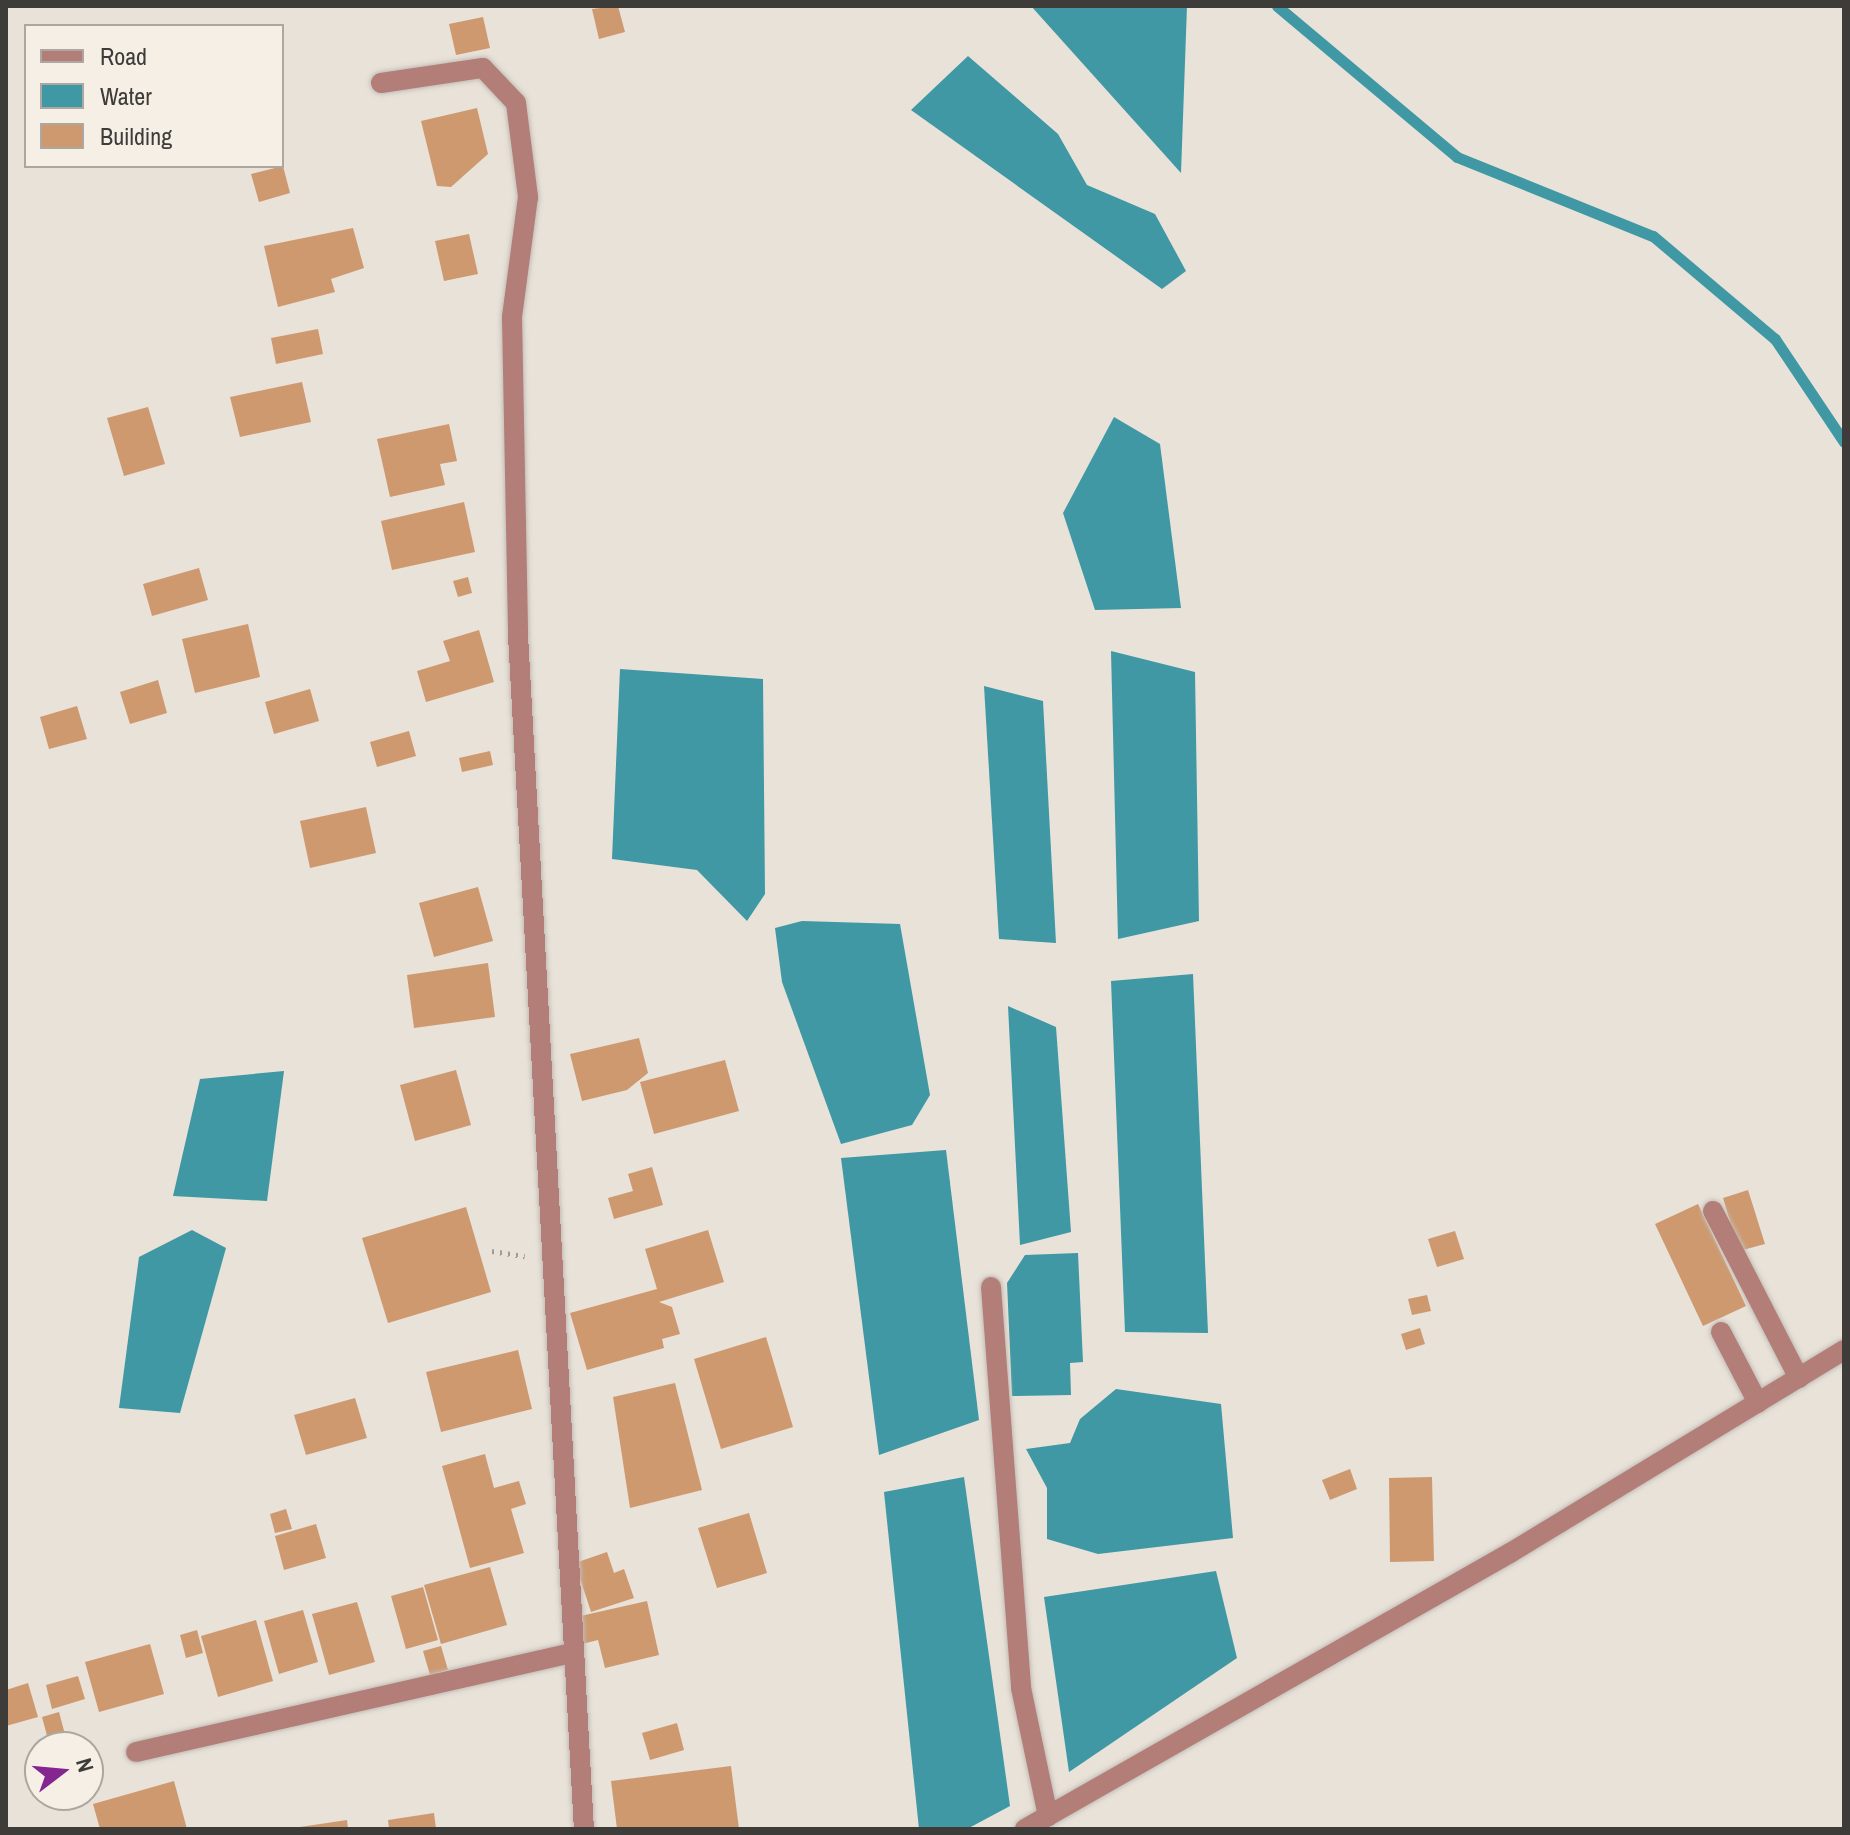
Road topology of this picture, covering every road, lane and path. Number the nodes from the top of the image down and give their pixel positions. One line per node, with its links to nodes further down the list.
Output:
1 (381, 83): 8 (street)
2 (1713, 1211): 6 (street)
3 (991, 1287): 10 (street)
4 (1721, 1332): 7 (street)
5 (1844, 1350): 6 (street)
6 (1799, 1378): 7 (street)
7 (1758, 1403): 10 (street)
8 (572, 1653): 9 (street); 11 (street)
9 (136, 1752)
10 (1048, 1816): 12 (street)
11 (584, 1829)
12 (1025, 1829)

